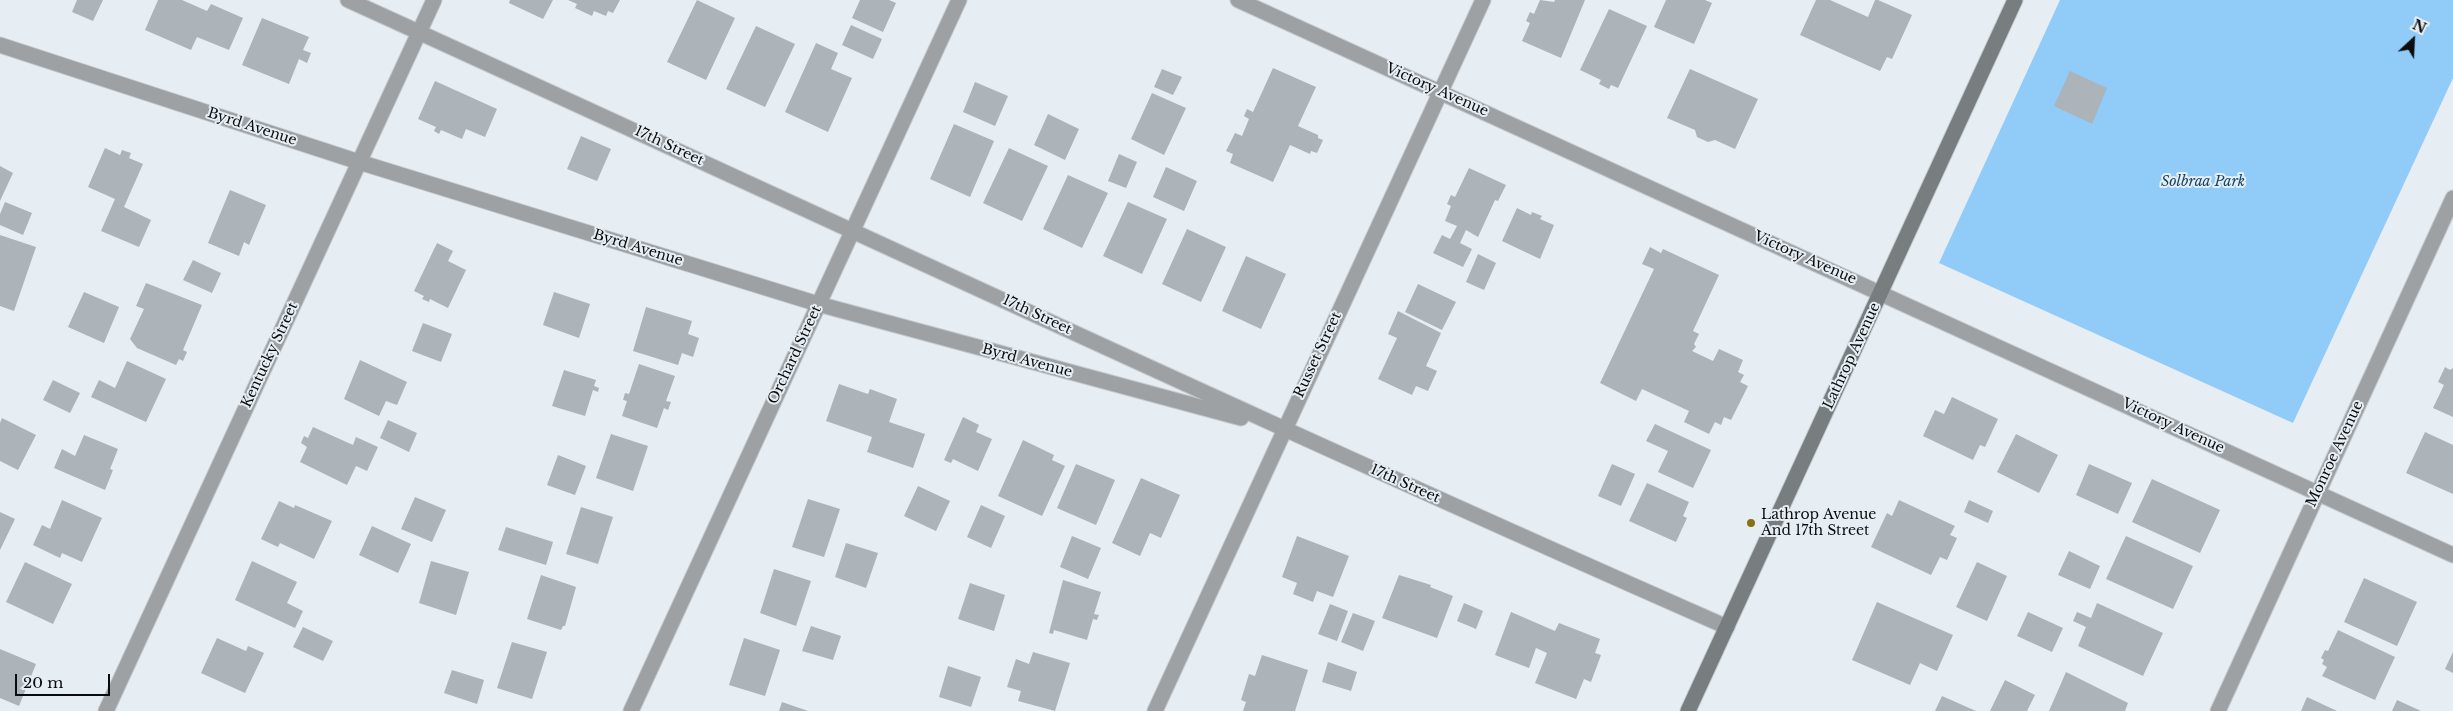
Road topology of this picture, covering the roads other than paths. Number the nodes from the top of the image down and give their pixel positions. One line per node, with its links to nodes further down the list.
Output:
1 (348, 0): 7 (street, 17th Street)
2 (434, 0): 7 (street, Kentucky Street)
3 (959, 0): 12 (street, Orchard Street)
4 (1238, 0): 9 (street, Victory Avenue)
5 (1483, 0): 9 (street, Russet Street)
6 (2015, 0): 13 (street, Lathrop Avenue)
7 (419, 32): 10 (street, Kentucky Street); 12 (street, 17th Street)
8 (0, 45): 10 (street, Byrd Avenue)
9 (1441, 92): 13 (street, Victory Avenue); 15 (street, Russet Street)
10 (359, 162): 14 (street, Byrd Avenue); 19 (street, Kentucky Street)
11 (2453, 198): 16 (street, Monroe Avenue)
12 (853, 230): 14 (street, Orchard Street); 15 (street, 17th Street)
13 (1881, 292): 16 (street, Victory Avenue); 18 (street, Lathrop Avenue)
14 (818, 304): 15 (street, Byrd Avenue); 20 (street, Orchard Street)
15 (1283, 430): 18 (street, 17th Street); 21 (street, Russet Street)
16 (2318, 493): 17 (street, Victory Avenue); 23 (street, Monroe Avenue)
17 (2453, 555)
18 (1727, 627): 22 (street, Lathrop Avenue)
19 (106, 711)
20 (631, 711)
21 (1155, 711)
22 (1688, 711)
23 (2218, 711)

